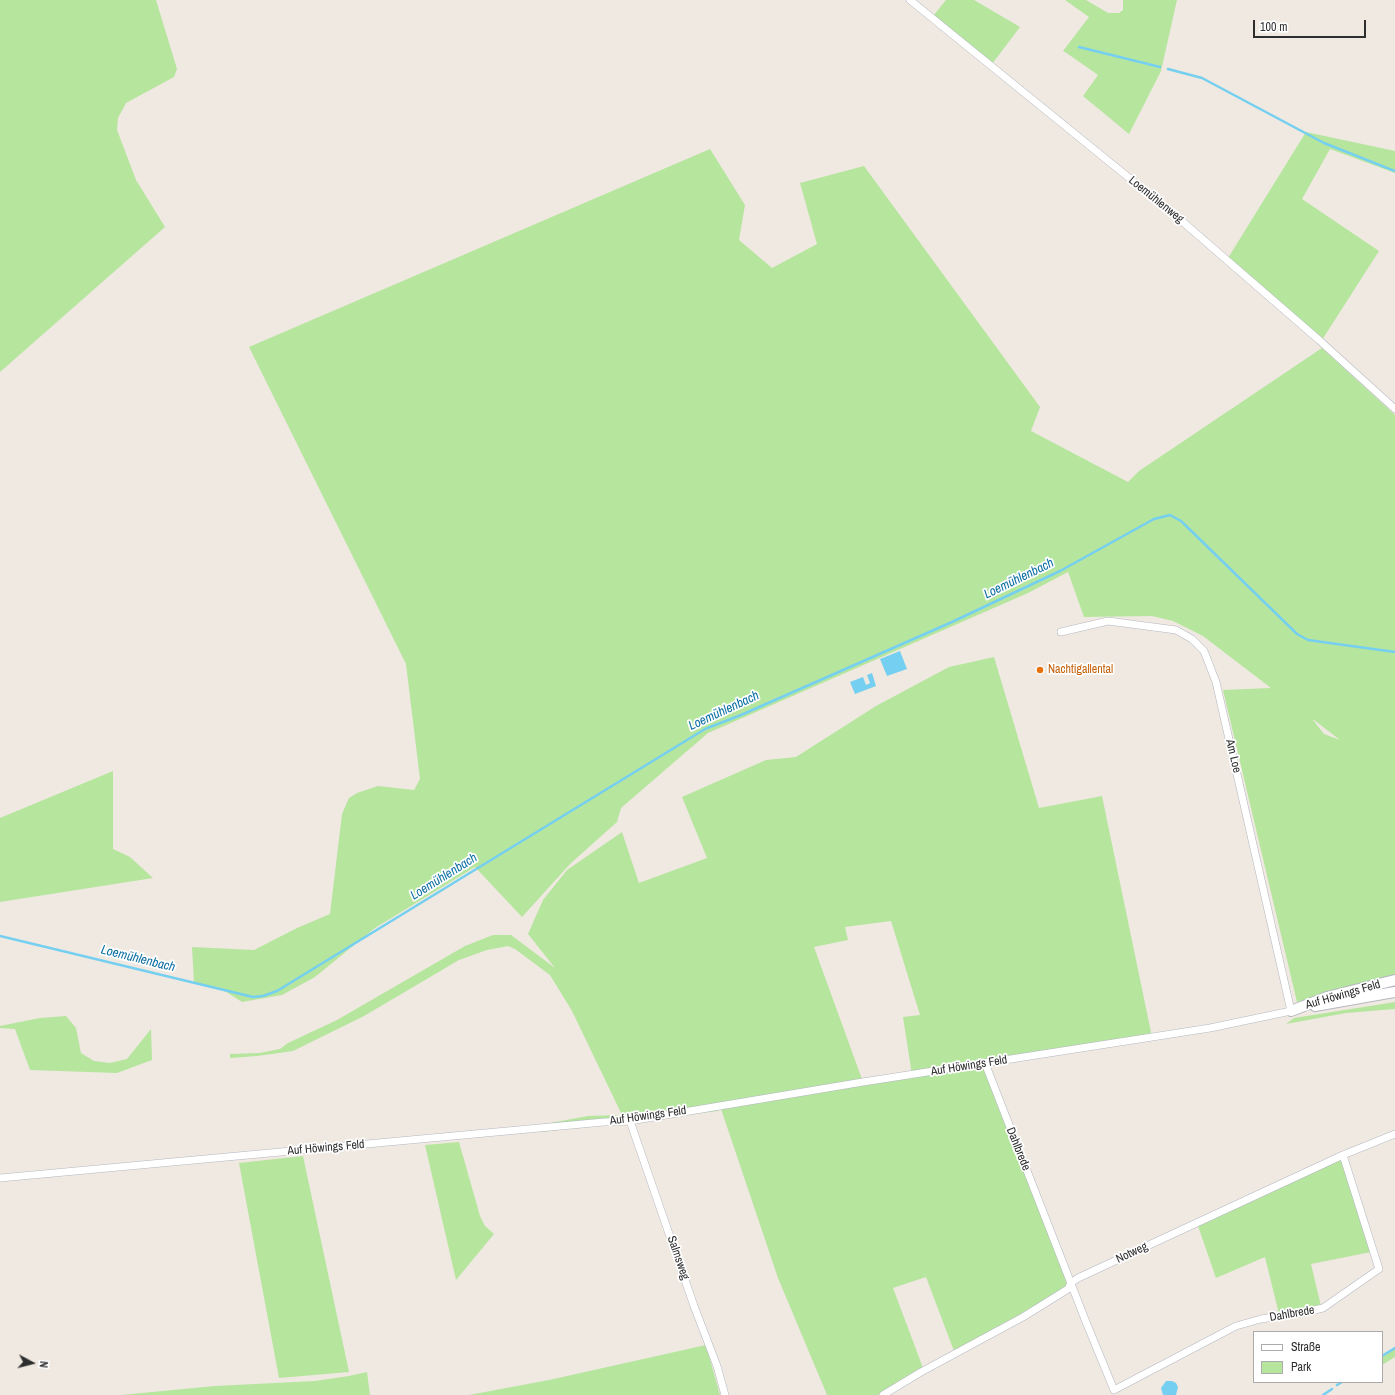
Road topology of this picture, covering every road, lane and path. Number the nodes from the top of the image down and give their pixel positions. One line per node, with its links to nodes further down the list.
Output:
1 (910, 0): 2 (street, Loemühlenweg)
2 (1395, 409)
3 (1061, 632): 6 (street, Am Loe)
4 (1395, 980): 6 (main road, Auf Höwings Feld)
5 (1395, 992): 6 (main road, Auf Höwings Feld)
6 (1291, 1011): 7 (street, Auf Höwings Feld)
7 (984, 1063): 8 (street, Auf Höwings Feld); 12 (street, Dahlbrede)
8 (630, 1121): 11 (street, Auf Höwings Feld); 14 (street, Salmsweg)
9 (1395, 1134): 10 (street, Notweg)
10 (1343, 1156): 12 (street, Notweg); 13 (street, Dahlbrede)
11 (0, 1178)
12 (1071, 1283): 13 (street, Dahlbrede); 15 (street, Notweg)
13 (1113, 1392)
14 (725, 1395)
15 (883, 1395)

